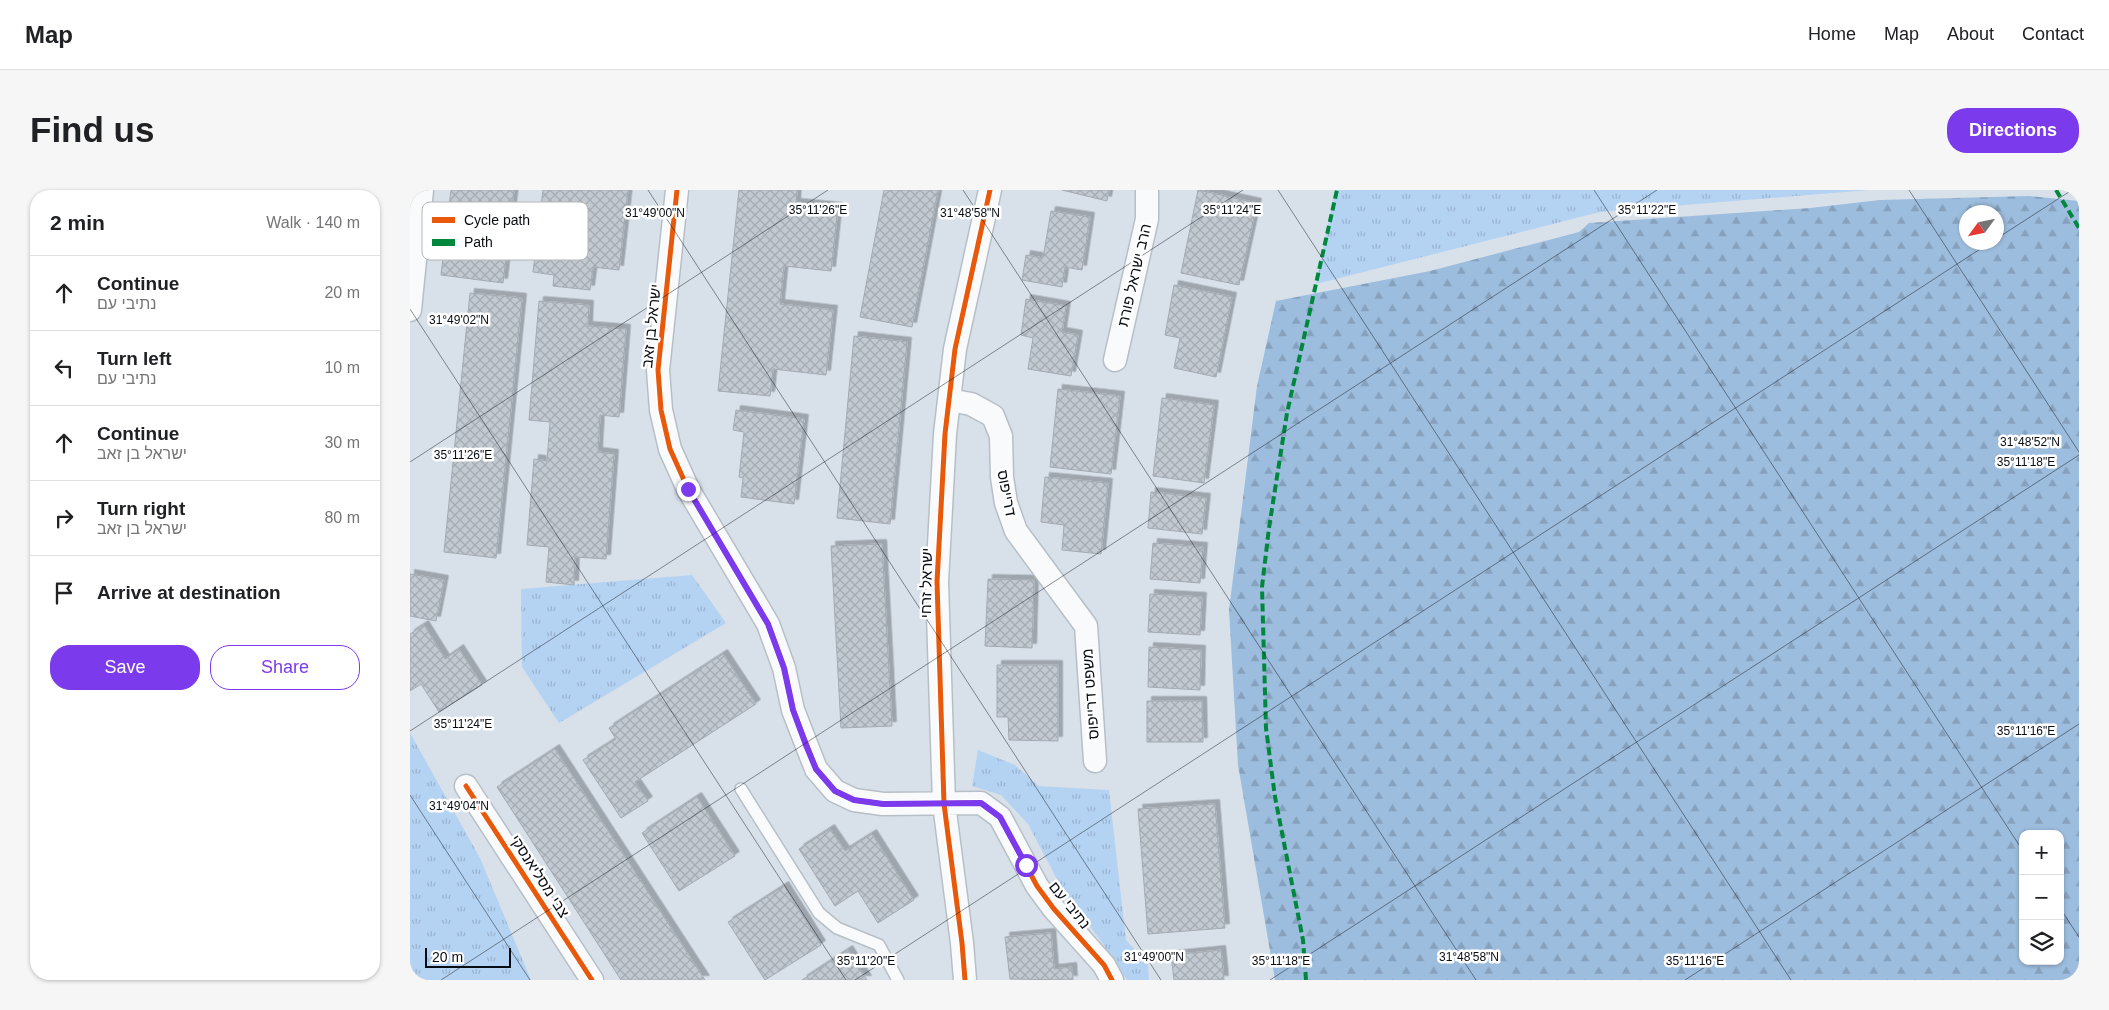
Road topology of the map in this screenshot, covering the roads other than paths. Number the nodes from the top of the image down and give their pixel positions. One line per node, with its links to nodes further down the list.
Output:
1 (422, 190): 5 (street)
2 (677, 190): 12 (street, ישראל בן זאב)
3 (990, 190): 7 (street, ישראל זרחי)
4 (1147, 190): 6 (street, הרב ישראל פורת)
5 (410, 310)
6 (1115, 360)
7 (949, 400): 8 (street, דרייפוס); 12 (street, ישראל זרחי)
8 (1086, 626): 9 (street, משפט דרייפוס)
9 (1095, 762)
10 (466, 786): 13 (street, צבי מסליאנסקי)
11 (741, 790): 14 (lane)
12 (944, 804): 15 (street, ישראל זרחי); 16 (street, נתיבי עם)
13 (592, 980)
14 (898, 980)
15 (965, 980)
16 (1112, 980)

